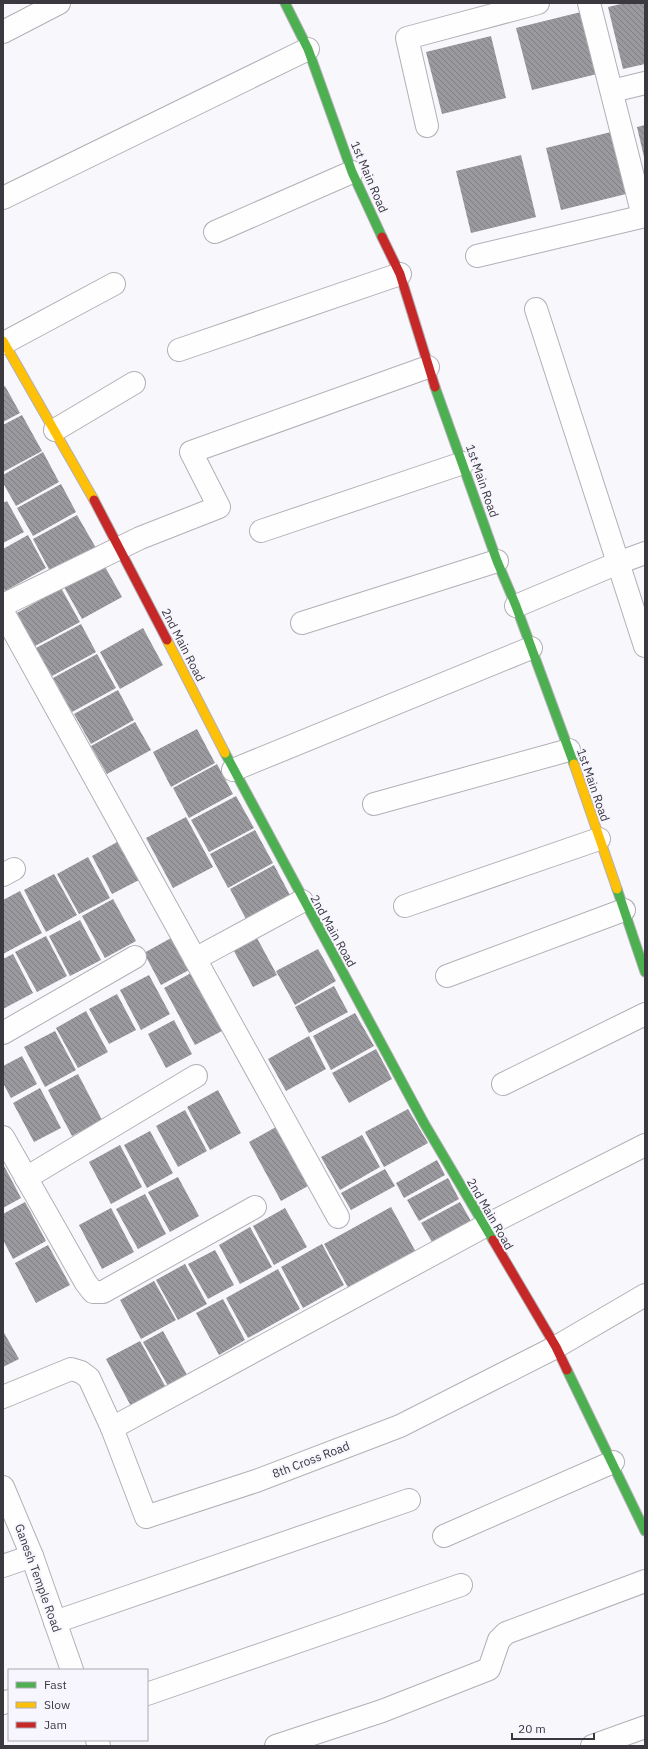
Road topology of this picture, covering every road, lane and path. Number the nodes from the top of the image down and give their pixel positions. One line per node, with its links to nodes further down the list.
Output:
1 (59, 3): 5 (street)
2 (285, 3): 6 (street, 1st Main Road)
3 (538, 3): 9 (street)
4 (589, 3): 8 (street)
5 (3, 32)
6 (308, 49): 10 (street, 1st Main Road); 11 (street)
7 (645, 83): 8 (street)
8 (612, 91): 12 (street)
9 (427, 126)
10 (352, 172): 13 (street); 15 (street, 1st Main Road)
11 (3, 198)
12 (644, 216): 14 (street)
13 (215, 232)
14 (477, 256)
15 (400, 274): 19 (street); 20 (street, 1st Main Road)
16 (114, 284): 18 (street)
17 (536, 309): 28 (street)
18 (4, 342): 22 (street, 2nd Main Road)
19 (179, 350)
20 (428, 367): 23 (street, 1st Main Road); 25 (street)
21 (134, 383): 22 (street)
22 (55, 430): 25 (street, 2nd Main Road)
23 (463, 463): 24 (street); 27 (street, 1st Main Road)
24 (261, 530)
25 (120, 547): 29 (street); 36 (street, 2nd Main Road)
26 (645, 553): 28 (street)
27 (497, 561): 30 (street, 1st Main Road); 32 (street)
28 (618, 563): 30 (street); 33 (street)
29 (3, 605)
30 (516, 606): 34 (street, 1st Main Road)
31 (3, 612): 43 (street)
32 (302, 623)
33 (645, 646)
34 (531, 648): 35 (street, 1st Main Road); 36 (street)
35 (569, 750): 37 (street); 38 (street, 1st Main Road)
36 (233, 770): 39 (street, 2nd Main Road)
37 (374, 804)
38 (599, 840): 40 (street); 41 (street, 1st Main Road)
39 (302, 901): 43 (street); 55 (street, 2nd Main Road)
40 (405, 906)
41 (624, 910): 44 (street, 1st Main Road); 45 (street)
42 (135, 957): 47 (street)
43 (195, 959): 54 (street)
44 (645, 972)
45 (447, 976)
46 (645, 1014): 49 (street)
47 (3, 1033)
48 (196, 1076): 52 (street)
49 (503, 1084)
50 (3, 1137): 52 (street)
51 (645, 1145): 55 (street)
52 (26, 1178): 53 (street)
53 (255, 1207)
54 (338, 1217)
55 (483, 1227): 57 (street, 2nd Main Road); 59 (street)
56 (645, 1295): 57 (street)
57 (556, 1347): 59 (street, 8th Cross Road); 60 (street, 2nd Main Road)
58 (3, 1397): 59 (street)
59 (112, 1428)
60 (613, 1462): 63 (street, 2nd Main Road); 64 (street)
61 (3, 1486): 65 (street, Ganesh Temple Road)
62 (409, 1500): 69 (street)
63 (645, 1531)
64 (444, 1536)
65 (32, 1556): 66 (street); 69 (street, Ganesh Temple Road)
66 (3, 1566)
67 (645, 1581): 73 (street)
68 (460, 1585): 71 (street)
69 (55, 1622): 70 (street, Ganesh Temple Road)
70 (72, 1669)
71 (148, 1694)
72 (645, 1727): 74 (street)
73 (276, 1746)
74 (592, 1746)

